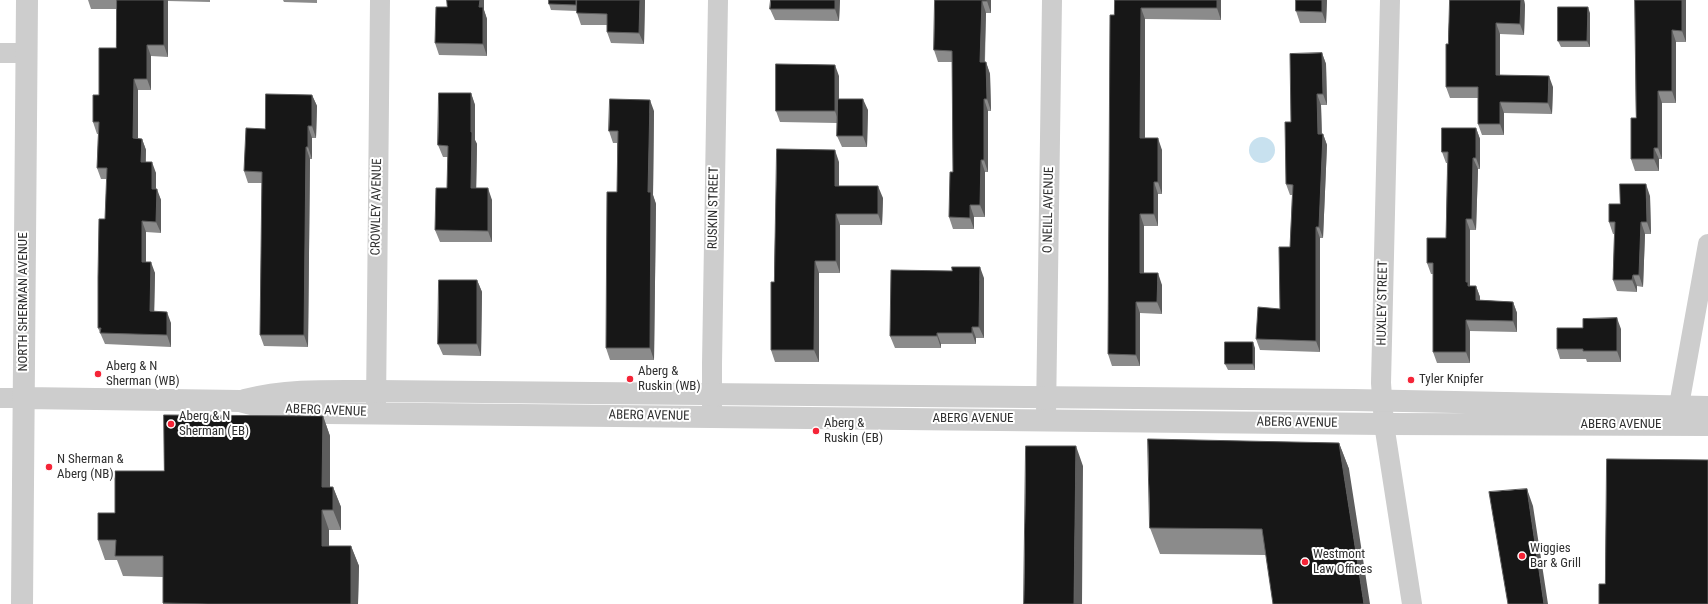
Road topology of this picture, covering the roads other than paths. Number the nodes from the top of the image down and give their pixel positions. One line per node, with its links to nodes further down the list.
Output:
1 (26, 0): 7 (street, NORTH SHERMAN AVENUE)
2 (380, 0): 9 (street, CROWLEY AVENUE)
3 (718, 0): 10 (street, RUSKIN STREET)
4 (1052, 0): 13 (street, O NEILL AVENUE)
5 (1390, 0): 15 (street, HUXLEY STREET)
6 (0, 53): 7 (street)
7 (26, 53): 12 (street, NORTH SHERMAN AVENUE)
8 (1708, 244): 18 (street)
9 (376, 391): 10 (street, ABERG AVENUE); 14 (street, ABERG AVENUE); 17 (street, CROWLEY AVENUE)
10 (712, 395): 13 (street, ABERG AVENUE); 19 (street, RUSKIN STREET)
11 (0, 398): 12 (street)
12 (24, 398): 14 (street, ABERG AVENUE); 23 (street, NORTH SHERMAN AVENUE)
13 (1046, 398): 15 (street, ABERG AVENUE); 20 (street, O NEILL AVENUE)
14 (240, 401): 17 (street, ABERG AVENUE)
15 (1382, 401): 18 (street, ABERG AVENUE); 21 (street, HUXLEY STREET)
16 (1708, 408): 18 (street, ABERG AVENUE)
17 (376, 413): 19 (street, ABERG AVENUE)
18 (1677, 416): 21 (street, ABERG AVENUE); 22 (street, ABERG AVENUE)
19 (712, 417): 20 (street, ABERG AVENUE)
20 (1046, 420): 21 (street, ABERG AVENUE)
21 (1384, 424): 24 (street, HUXLEY STREET)
22 (1708, 424)
23 (22, 604)
24 (1412, 604)

